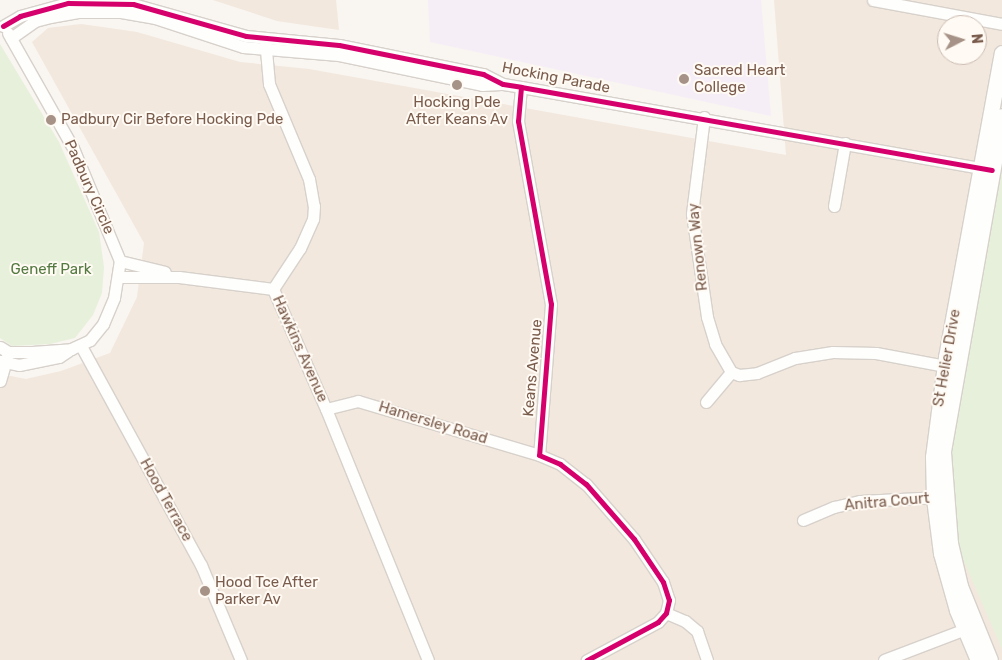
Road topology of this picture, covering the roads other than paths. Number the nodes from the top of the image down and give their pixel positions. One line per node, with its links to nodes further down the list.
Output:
1 (873, 0): 3 (street)
2 (2, 24): 4 (street, Padbury Circle); 5 (street, Hocking Parade)
3 (1002, 24)
4 (11, 38): 5 (street, Hocking Parade); 13 (street, Padbury Circle)
5 (264, 44): 7 (street, Hocking Parade); 16 (street, Hawkins Avenue)
6 (1002, 53): 11 (street, St Helier Drive)
7 (521, 87): 9 (street, Hocking Parade); 24 (street, Keans Avenue)
8 (1002, 116): 11 (street, St Helier Drive)
9 (704, 117): 10 (street, Hocking Parade); 20 (street, Renown Way)
10 (845, 143): 11 (street, Hocking Parade); 12 (street)
11 (987, 169): 19 (street, St Helier Drive)
12 (834, 206)
13 (120, 261): 14 (street, Padbury Circle); 15 (street)
14 (120, 277): 15 (street); 17 (street, Padbury Circle)
15 (178, 277): 16 (street)
16 (273, 289): 23 (street, Hawkins Avenue)
17 (76, 347): 18 (street); 29 (street, Hood Terrace)
18 (3, 356): 21 (street)
19 (951, 367): 20 (street); 25 (street, St Helier Drive)
20 (731, 372): 22 (street)
21 (0, 381)
22 (706, 402)
23 (326, 409): 24 (street, Hamersley Road); 30 (street, Hawkins Avenue)
24 (539, 455): 27 (street)
25 (939, 497): 26 (street, Anitra Court); 28 (street, St Helier Drive)
26 (803, 520)
27 (666, 613): 31 (street); 32 (street)
28 (970, 628): 33 (street); 34 (street, St Helier Drive); 35 (street, St Helier Drive)
29 (241, 660)
30 (428, 660)
31 (587, 660)
32 (707, 660)
33 (884, 660)
34 (978, 660)
35 (990, 660)

